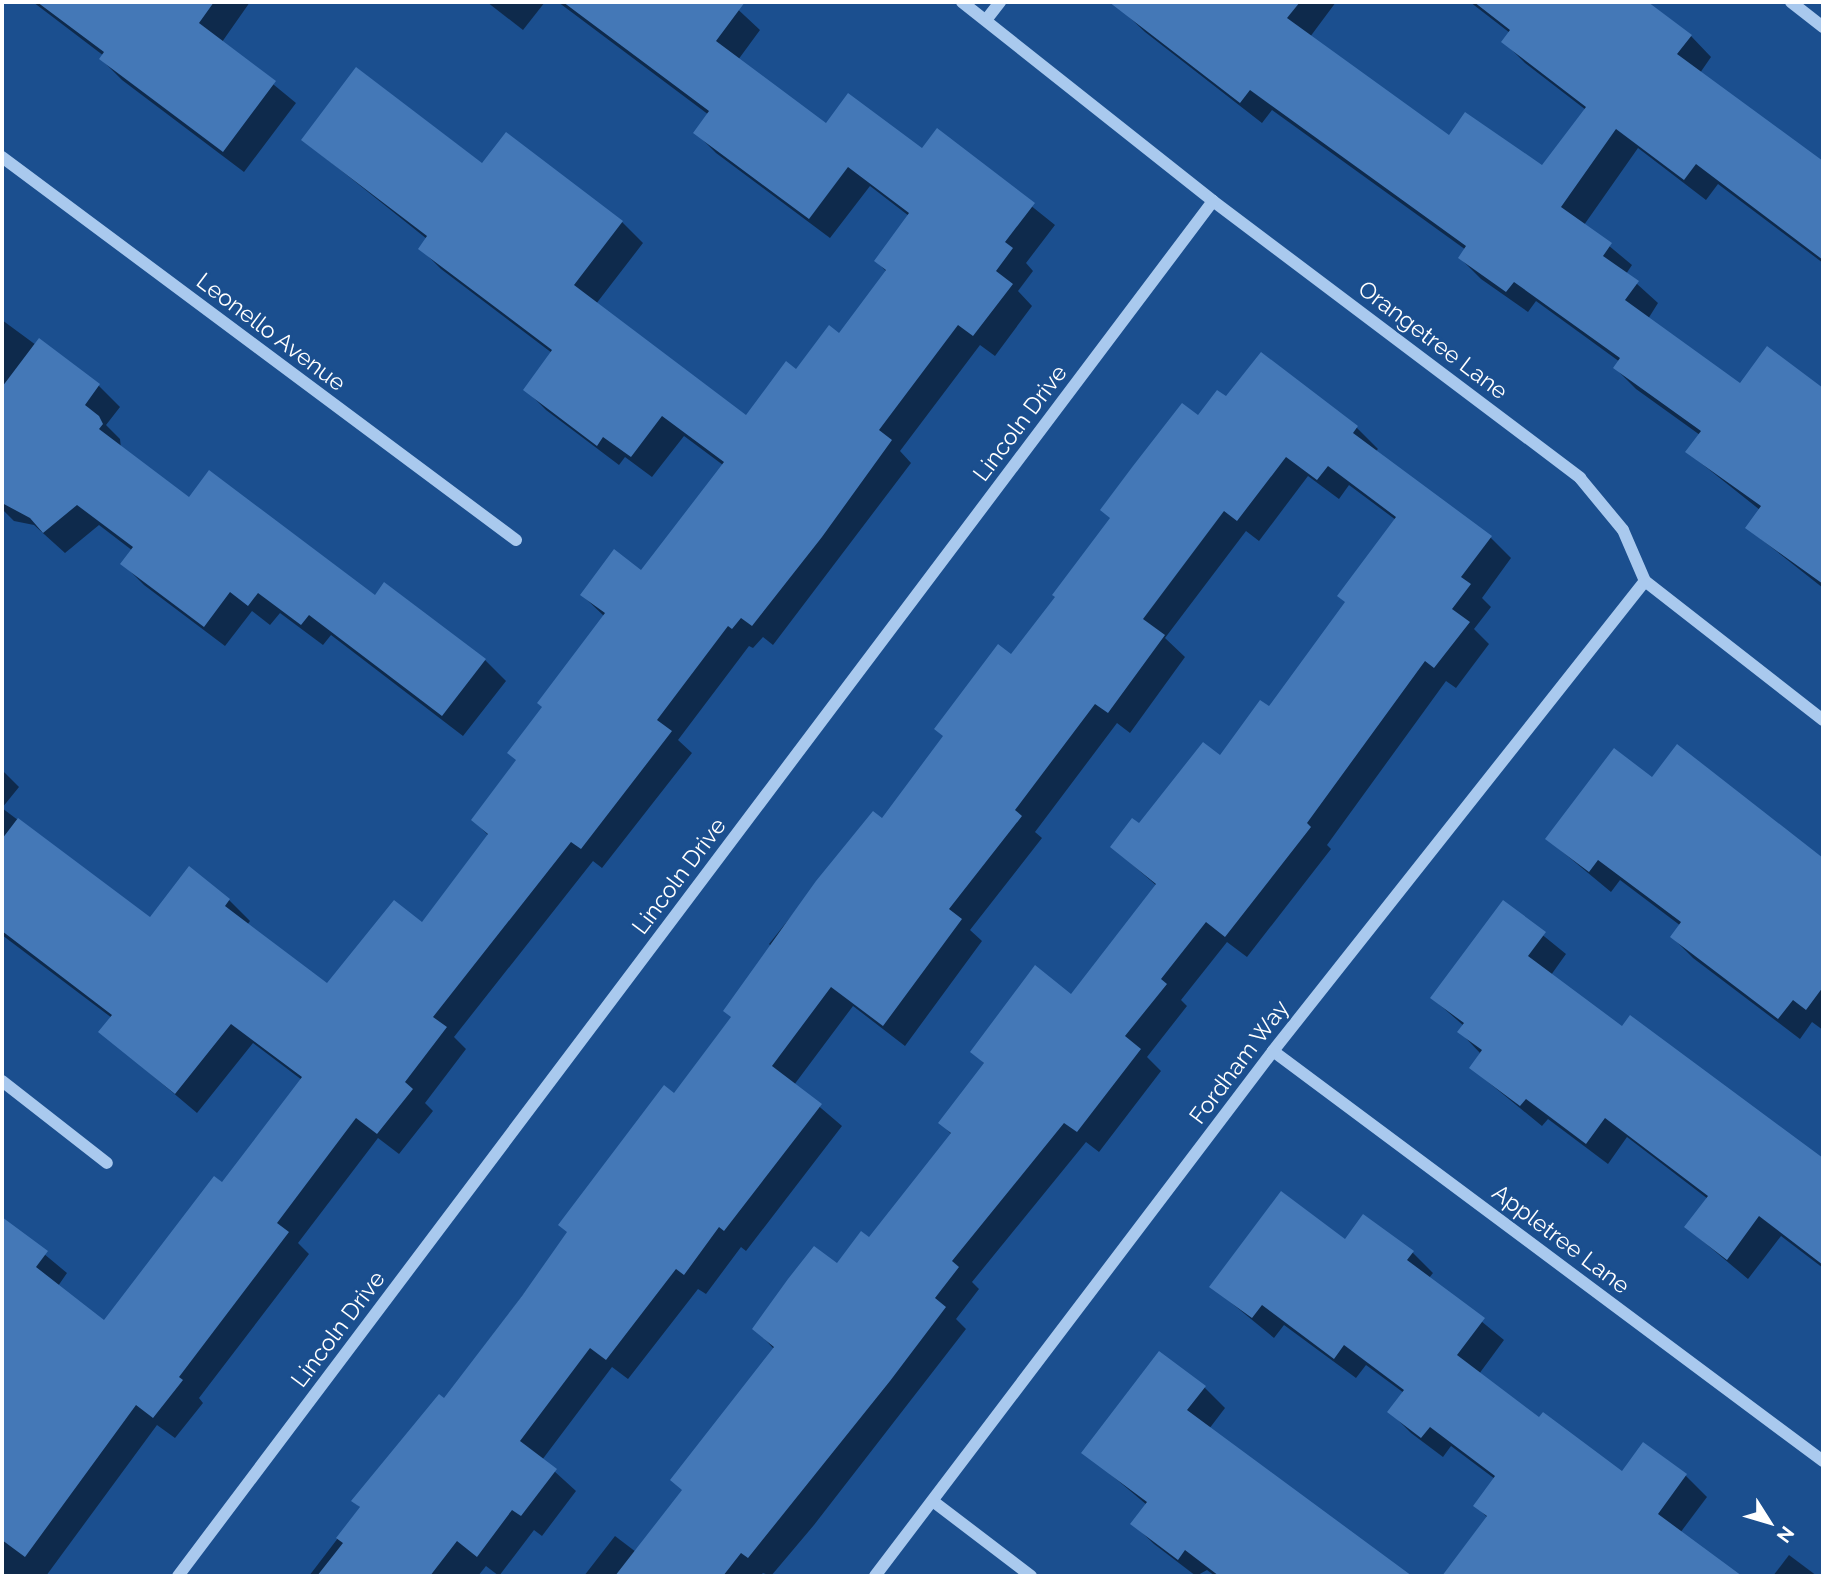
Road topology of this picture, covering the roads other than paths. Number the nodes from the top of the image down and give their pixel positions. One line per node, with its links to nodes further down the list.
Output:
1 (961, 2): 4 (street, Orangetree Lane)
2 (1000, 2): 4 (street)
3 (1791, 2): 5 (street)
4 (986, 20): 7 (street, Orangetree Lane)
5 (1823, 27)
6 (2, 157): 8 (street, Leonello Avenue)
7 (1213, 201): 9 (street, Orangetree Lane); 16 (street, Lincoln Drive)
8 (516, 540)
9 (1644, 581): 10 (street, Orangetree Lane); 11 (street, Fordham Way)
10 (1823, 720)
11 (1273, 1051): 14 (street, Appletree Lane); 15 (street, Fordham Way)
12 (2, 1081): 13 (street)
13 (107, 1163)
14 (1823, 1461)
15 (934, 1502): 17 (street, Fordham Way); 18 (street)
16 (178, 1576)
17 (875, 1576)
18 (1031, 1576)

